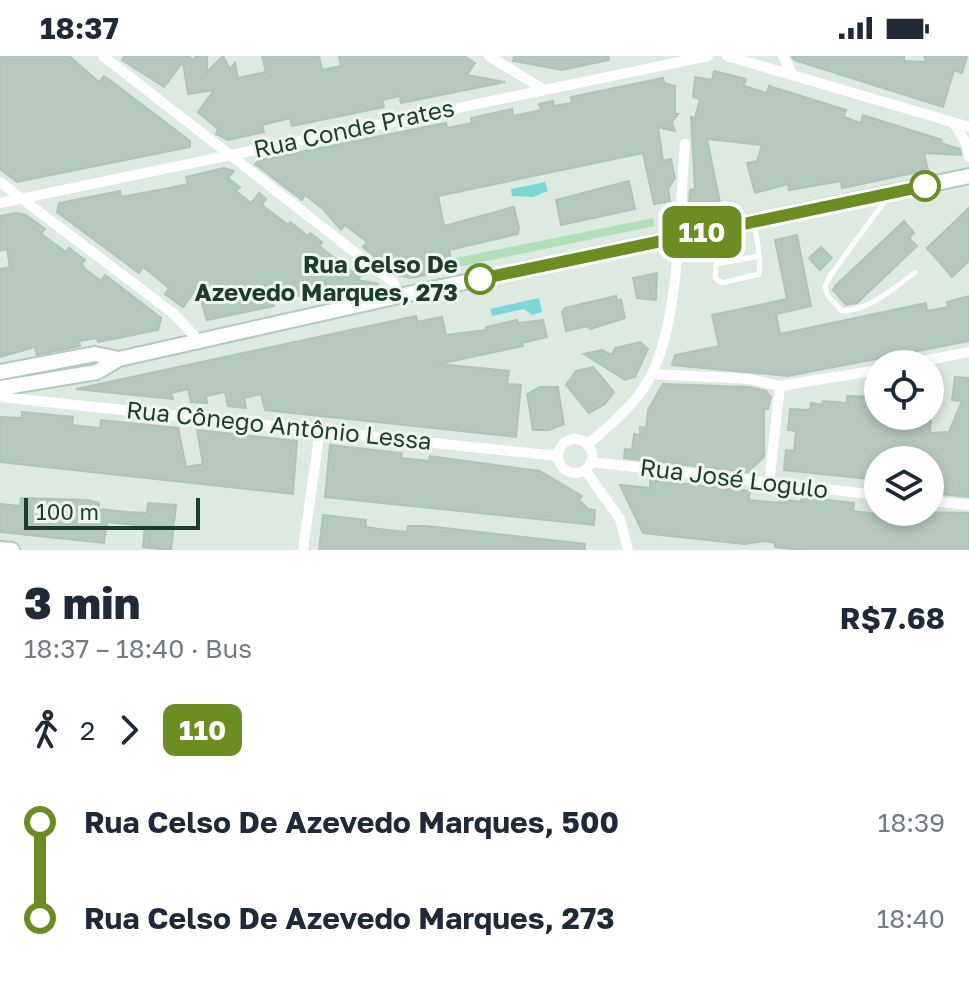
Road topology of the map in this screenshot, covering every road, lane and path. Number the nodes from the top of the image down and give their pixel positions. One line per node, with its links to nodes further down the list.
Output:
1 (103, 56): 12 (street)
2 (489, 56): 8 (street)
3 (708, 56): 6 (street, Rua Conde Prates)
4 (727, 56): 7 (street)
5 (783, 56): 7 (street)
6 (688, 58): 8 (street, Rua Conde Prates)
7 (793, 76): 9 (street)
8 (541, 88): 12 (street, Rua Conde Prates)
9 (954, 123): 10 (street); 13 (street)
10 (969, 127)
11 (685, 144): 20 (street)
12 (228, 156): 17 (street, Rua Conde Prates); 23 (street)
13 (969, 156)
14 (969, 176): 16 (main road)
15 (0, 182): 17 (street)
16 (889, 193): 19 (main road); 22 (lane)
17 (21, 199): 18 (street, Rua Conde Prates); 24 (street)
18 (0, 203)
19 (754, 221): 20 (main road); 21 (lane)
20 (676, 238): 23 (main road); 30 (street)
21 (759, 256): 21 (lane)
22 (915, 273)
23 (399, 296): 24 (main road)
24 (199, 341): 27 (main road)
25 (969, 352): 26 (street)
26 (944, 357)
27 (119, 359): 28 (main road); 32 (main road)
28 (0, 372)
29 (864, 372): 31 (street)
30 (651, 374): 31 (street); 35 (street)
31 (780, 386): 38 (street)
32 (0, 388)
33 (0, 397): 34 (street, Rua Cônego Antônio Lessa)
34 (320, 430): 36 (street, Rua Cônego Antônio Lessa); 44 (street)
35 (587, 445): 36 (street); 37 (street)
36 (557, 456): 37 (street)
37 (588, 466): 38 (street, Rua José Logulo); 45 (street)
38 (769, 484): 39 (street, Rua José Logulo)
39 (864, 494)
40 (944, 502): 41 (street)
41 (969, 505)
42 (0, 549): 43 (main road)
43 (12, 550)
44 (303, 550)
45 (628, 550)

